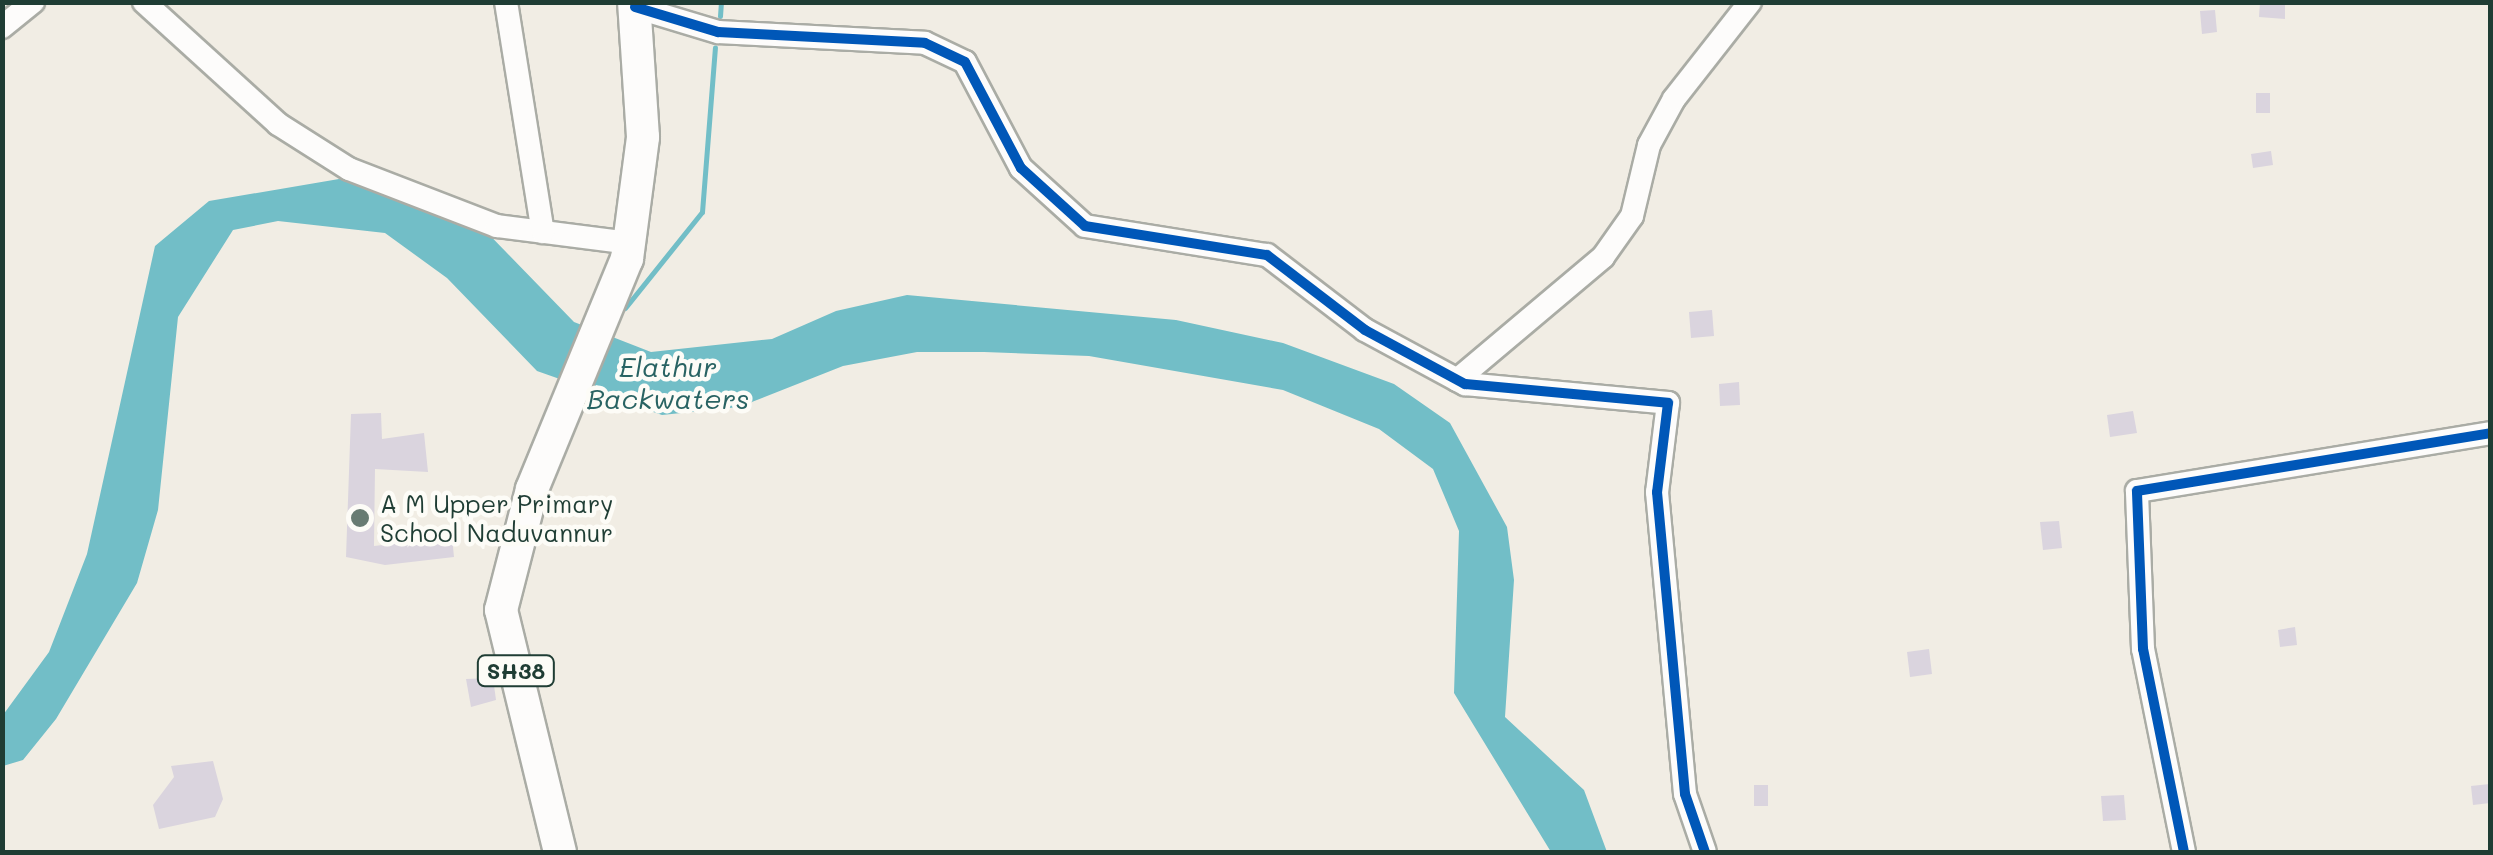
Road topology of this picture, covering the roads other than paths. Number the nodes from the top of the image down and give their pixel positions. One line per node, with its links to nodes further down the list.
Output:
1 (34, 2): 6 (street)
2 (144, 2): 7 (street)
3 (506, 2): 7 (street)
4 (1750, 2): 9 (street)
5 (635, 4): 8 (main road, SH38); 9 (street)
6 (2, 27)
7 (543, 232): 8 (street)
8 (628, 251): 11 (main road, SH38)
9 (1457, 380): 12 (street)
10 (2490, 434): 13 (street)
11 (560, 852)
12 (1705, 852)
13 (2184, 852)

